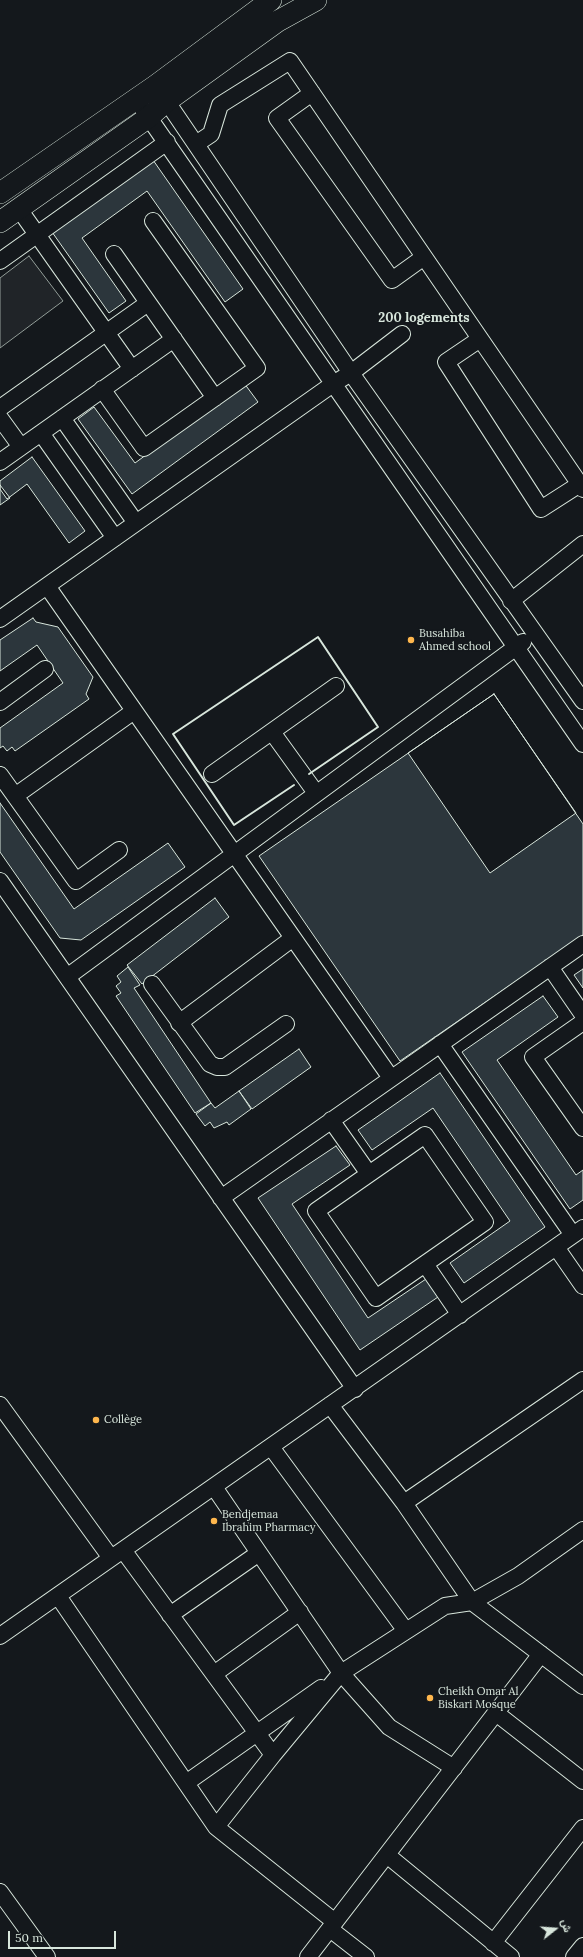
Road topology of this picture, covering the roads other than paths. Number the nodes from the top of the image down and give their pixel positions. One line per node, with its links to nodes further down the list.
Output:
1 (271, 0): 4 (main road)
2 (316, 0): 4 (main road)
3 (312, 93): 8 (street); 15 (street); 15 (street)
4 (161, 94): 5 (main road); 6 (main road); 8 (street)
5 (136, 99): 6 (street); 9 (main road)
6 (149, 117): 7 (street); 10 (main road)
7 (167, 142): 13 (street); 24 (street)
8 (196, 144): 23 (street)
9 (0, 193)
10 (19, 209): 12 (main road); 13 (street)
11 (154, 221): 26 (street)
12 (0, 222)
13 (37, 234): 16 (street); 18 (street)
14 (114, 254): 17 (street)
15 (424, 257): 21 (street)
16 (0, 261)
17 (148, 303): 18 (street); 20 (street)
18 (106, 332): 22 (street); 27 (street)
19 (402, 334): 23 (street)
20 (174, 339): 22 (street); 26 (street)
21 (480, 339): 33 (street); 33 (street)
22 (132, 369): 25 (street)
23 (351, 373): 24 (street); 38 (street)
24 (333, 384): 34 (street); 41 (street)
25 (102, 390): 26 (street); 29 (street)
26 (215, 398)
27 (0, 408)
28 (0, 418): 31 (street)
29 (62, 418): 30 (street); 34 (street)
30 (41, 433): 31 (street); 35 (street)
31 (21, 447): 32 (street)
32 (0, 462)
33 (581, 487)
34 (136, 523): 35 (street)
35 (115, 538): 37 (street)
36 (583, 544): 38 (street)
37 (47, 586): 39 (street); 46 (street)
38 (511, 601): 40 (street)
39 (0, 620)
40 (534, 634): 41 (street); 44 (street)
41 (516, 647): 48 (street); 51 (street)
42 (45, 669): 45 (street)
43 (336, 686): 47 (street)
44 (583, 701)
45 (0, 702)
46 (134, 710): 52 (street); 54 (street)
47 (272, 732): 49 (street); 51 (street)
48 (583, 744)
49 (212, 774)
50 (0, 775): 52 (street)
51 (316, 793): 54 (street)
52 (15, 796): 53 (street)
53 (119, 850)
54 (234, 853): 57 (street); 60 (street)
55 (0, 881): 56 (street)
56 (6, 901): 60 (street)
57 (293, 938): 64 (street); 67 (street)
58 (583, 944): 59 (street)
59 (550, 967): 62 (street); 66 (street)
60 (67, 977): 71 (street)
61 (152, 984): 64 (street)
62 (583, 1015)
63 (583, 1022): 69 (street)
64 (179, 1023): 65 (street)
65 (286, 1024)
66 (440, 1044): 67 (street); 72 (street)
67 (391, 1078): 68 (street)
68 (331, 1120): 70 (street); 71 (street)
69 (583, 1128)
70 (369, 1174): 74 (street); 74 (street)
71 (222, 1198): 78 (street)
72 (578, 1232): 73 (street)
73 (556, 1247): 75 (street); 76 (street)
74 (425, 1264): 76 (street)
75 (583, 1286)
76 (460, 1314): 78 (street)
77 (583, 1380): 83 (street)
78 (355, 1389): 80 (street)
79 (0, 1405): 86 (street)
80 (330, 1405): 81 (street); 83 (street)
81 (271, 1447): 82 (street); 91 (street)
82 (214, 1487): 85 (street); 86 (street)
83 (404, 1503): 88 (street)
84 (583, 1530): 88 (street)
85 (259, 1553): 89 (street); 90 (street)
86 (117, 1554): 87 (street); 90 (street)
87 (58, 1596): 92 (street); 102 (street)
88 (472, 1602): 91 (street); 93 (street)
89 (300, 1612): 94 (street); 95 (street)
90 (170, 1615): 95 (street)
91 (406, 1631): 94 (street)
92 (0, 1636)
93 (541, 1654): 96 (street); 97 (street)
94 (341, 1673): 98 (street); 99 (street); 100 (street)
95 (214, 1674): 98 (street)
96 (582, 1684)
97 (496, 1713): 100 (street); 101 (street)
98 (258, 1734): 99 (street); 102 (street)
99 (273, 1755): 103 (street)
100 (454, 1768): 105 (street)
101 (583, 1781)
102 (186, 1783): 103 (street)
103 (216, 1827): 107 (street)
104 (583, 1828): 108 (street)
105 (387, 1855): 107 (street); 108 (street)
106 (0, 1892): 110 (street)
107 (333, 1925): 111 (street); 112 (street)
108 (493, 1942): 113 (street)
109 (583, 1946): 114 (street)
110 (47, 1957)
111 (308, 1957)
112 (366, 1957)
113 (511, 1957)
114 (574, 1957)

